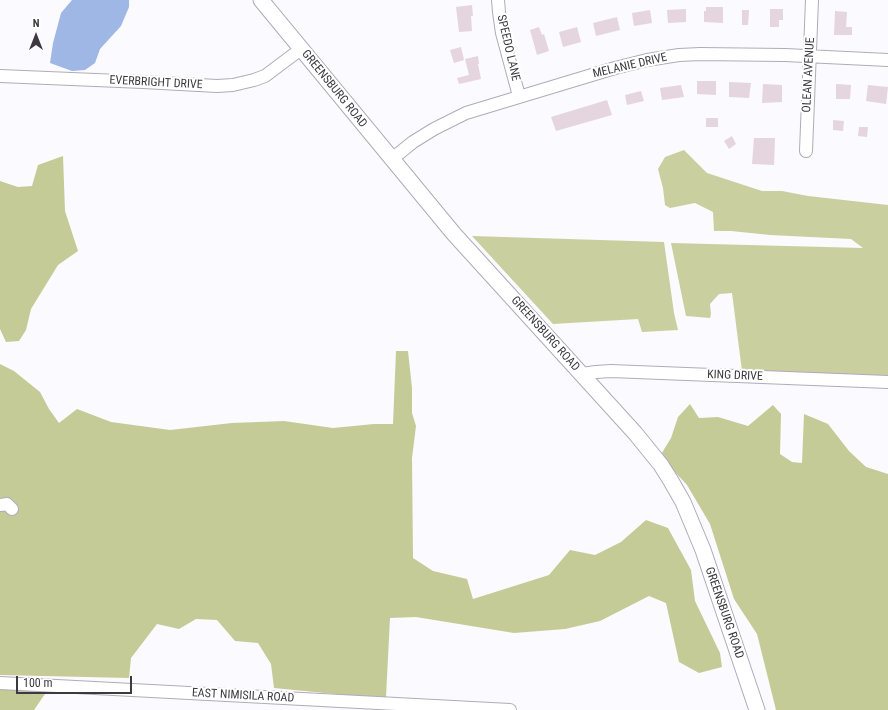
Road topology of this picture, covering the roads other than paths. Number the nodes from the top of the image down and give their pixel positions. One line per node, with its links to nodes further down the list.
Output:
1 (261, 0): 4 (main road, GREENSBURG ROAD)
2 (498, 0): 8 (street, SPEEDO LANE)
3 (812, 0): 5 (street, OLEAN AVENUE)
4 (301, 49): 7 (street, EVERBRIGHT DRIVE); 10 (main road, GREENSBURG ROAD)
5 (810, 57): 6 (street, MELANIE DRIVE); 8 (street, MELANIE DRIVE); 9 (street, OLEAN AVENUE)
6 (888, 60)
7 (0, 76)
8 (519, 96): 10 (street, MELANIE DRIVE)
9 (806, 150)
10 (392, 159): 11 (main road, GREENSBURG ROAD)
11 (582, 374): 12 (street, KING DRIVE); 17 (main road, GREENSBURG ROAD)
12 (888, 382)
13 (0, 505): 14 (street)
14 (12, 509)
15 (0, 683): 16 (street, EAST NIMISILA ROAD)
16 (510, 710)
17 (757, 710)

